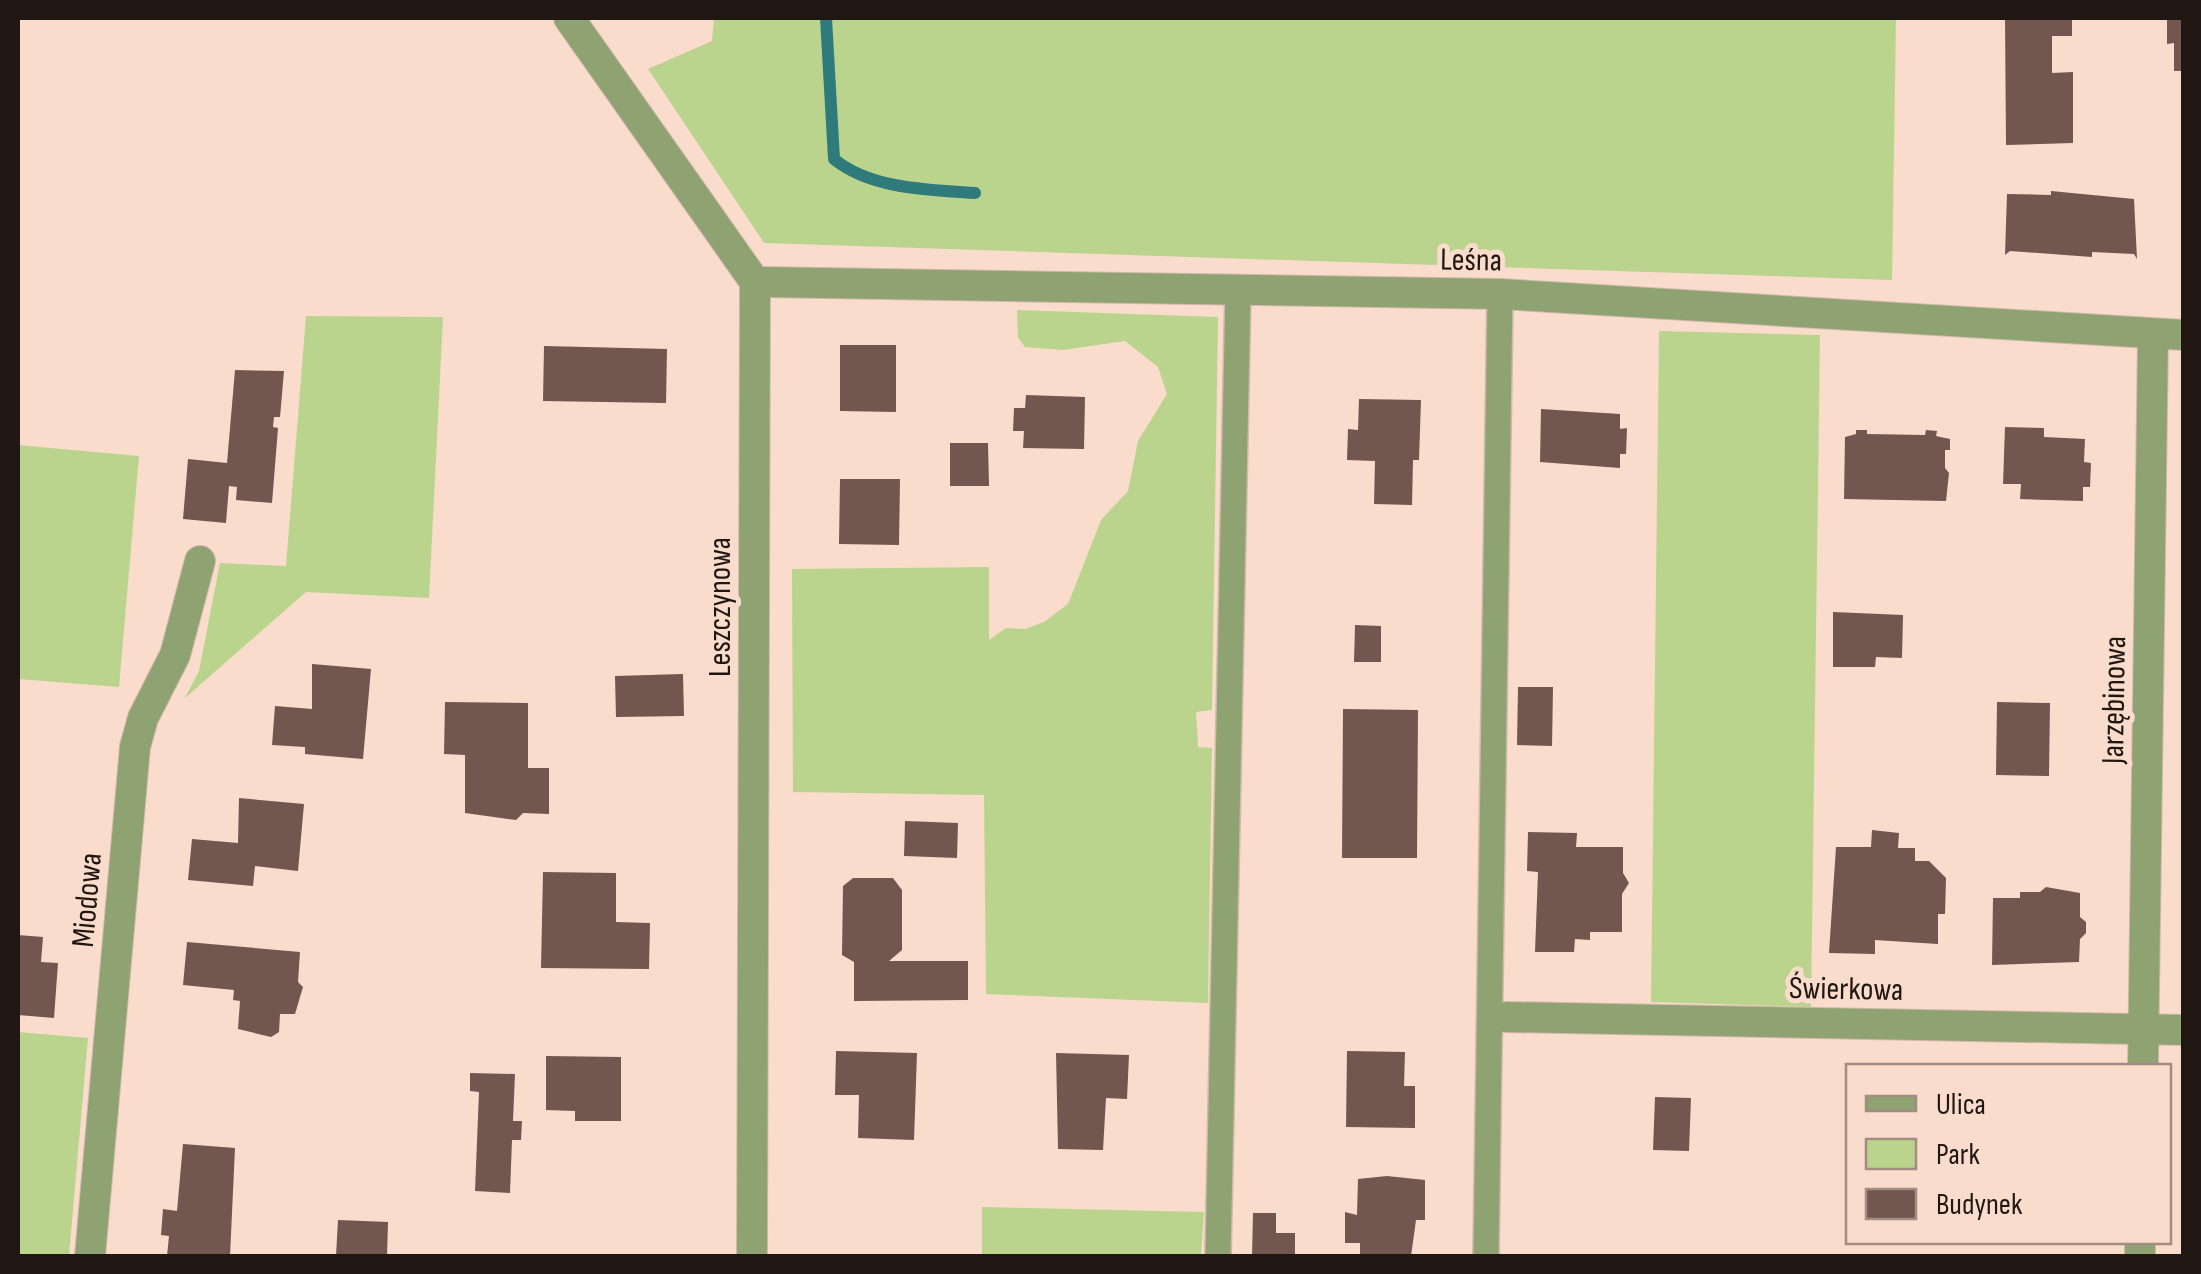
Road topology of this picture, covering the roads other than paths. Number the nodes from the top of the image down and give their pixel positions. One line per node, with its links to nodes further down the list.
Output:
1 (569, 18): 2 (street)
2 (756, 282): 3 (street, Leśna); 13 (street, Leszczynowa)
3 (1238, 290): 4 (street, Leśna); 14 (lane)
4 (1500, 294): 5 (street, Leśna); 15 (lane)
5 (2152, 334): 6 (street, Leśna); 9 (street, Jarzębinowa)
6 (2184, 335)
7 (200, 561): 12 (street, Miodowa)
8 (1506, 1018): 9 (street, Świerkowa)
9 (2144, 1029): 10 (street, Świerkowa); 11 (street, Jarzębinowa)
10 (2184, 1030)
11 (2143, 1064)
12 (90, 1256)
13 (752, 1256)
14 (1218, 1256)
15 (1486, 1256)

